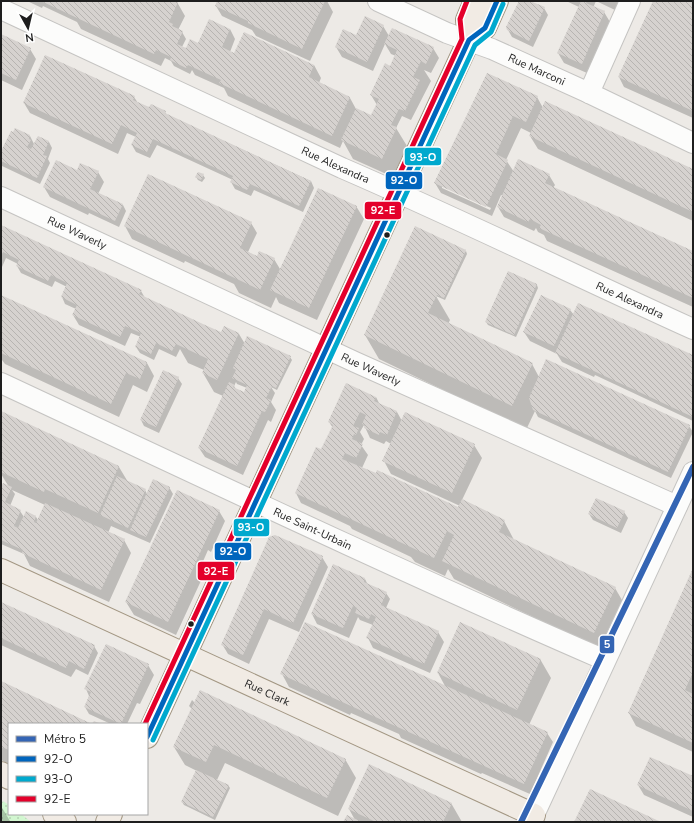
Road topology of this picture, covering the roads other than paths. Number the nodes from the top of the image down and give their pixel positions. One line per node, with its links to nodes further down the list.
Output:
1 (378, 1): 6 (street, Rue Marconi)
2 (475, 1): 6 (main road)
3 (497, 1): 6 (main road)
4 (630, 1): 7 (street)
5 (1, 9): 9 (street, Rue Alexandra)
6 (468, 40): 7 (street, Rue Marconi); 9 (main road)
7 (589, 92): 8 (street, Rue Marconi)
8 (693, 143)
9 (399, 192): 11 (street, Rue Alexandra); 12 (main road)
10 (1, 197): 12 (street, Rue Waverly)
11 (693, 329)
12 (326, 348): 15 (main road); 16 (street, Rue Waverly)
13 (1, 383): 15 (street, Rue Saint-Urbain)
14 (693, 472): 16 (street)
15 (255, 502): 18 (main road); 19 (street, Rue Saint-Urbain)
16 (677, 506): 19 (street)
17 (1, 570): 18 (main road, Rue Clark)
18 (185, 655): 20 (main road); 22 (main road, Rue Clark)
19 (605, 660): 22 (street)
20 (148, 735)
21 (56, 815): 23 (main road)
22 (532, 818)
23 (66, 822)

